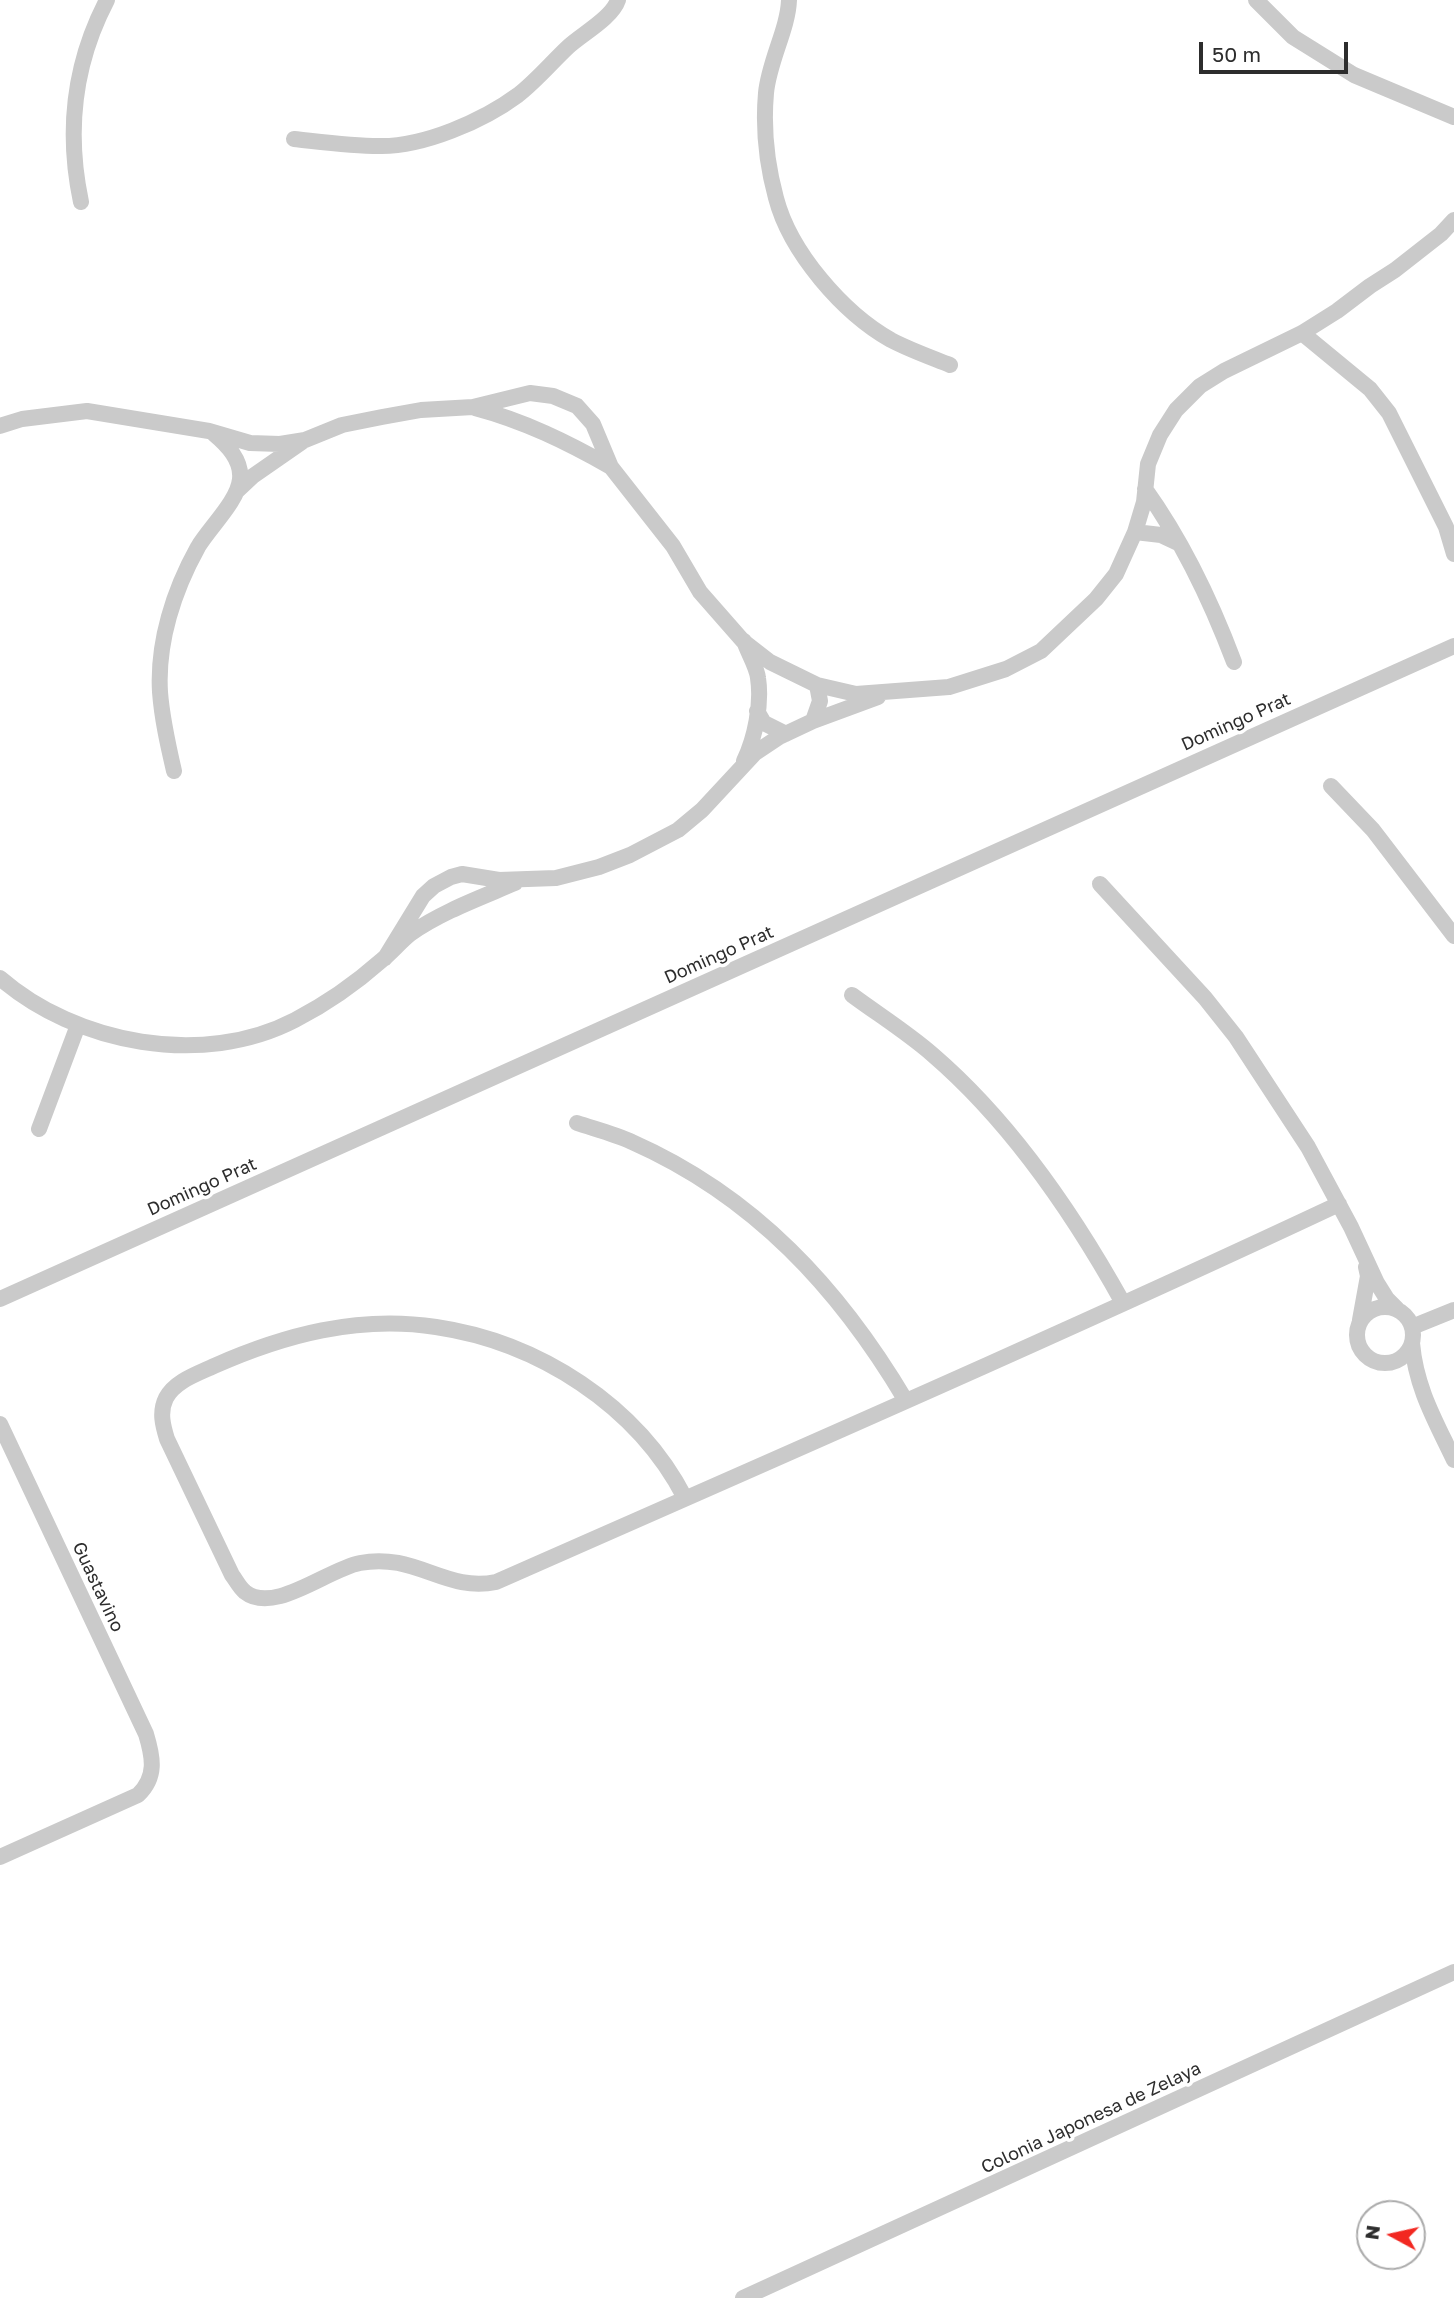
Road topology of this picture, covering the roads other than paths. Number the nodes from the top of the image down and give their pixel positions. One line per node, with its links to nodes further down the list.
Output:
1 (107, 0): 7 (street)
2 (1255, 0): 5 (street)
3 (789, 1): 10 (street)
4 (620, 2): 6 (street)
5 (1454, 117)
6 (294, 139)
7 (81, 202)
8 (1454, 220): 9 (street)
9 (1302, 333): 20 (street); 24 (street)
10 (950, 365)
11 (530, 393): 12 (street); 13 (street); 14 (street)
12 (473, 407): 14 (street); 17 (street)
13 (588, 418): 18 (street); 19 (street)
14 (521, 423): 18 (street)
15 (0, 426): 16 (street)
16 (209, 431): 17 (street); 21 (street)
17 (305, 440): 21 (street)
18 (571, 444): 19 (street)
19 (611, 467): 25 (street)
20 (1145, 489): 22 (street); 23 (street)
21 (237, 491): 36 (street)
22 (1135, 532): 23 (street); 31 (street)
23 (1178, 543): 27 (street)
24 (1454, 554)
25 (743, 641): 28 (street); 29 (street)
26 (1454, 646): 49 (street, Domingo Prat)
27 (1234, 662)
28 (786, 670): 29 (street); 30 (street)
29 (758, 682): 32 (street)
30 (817, 685): 31 (street); 33 (street)
31 (891, 693): 33 (street)
32 (757, 711): 34 (street); 35 (street)
33 (813, 721): 34 (street)
34 (786, 734): 35 (street)
35 (742, 766): 38 (street)
36 (174, 771)
37 (1331, 786): 40 (street)
38 (524, 880): 41 (street); 41 (street)
39 (1100, 884): 47 (street)
40 (1454, 936)
41 (385, 958): 44 (street)
42 (0, 978): 44 (street)
43 (852, 995): 50 (street)
44 (78, 1026): 46 (street)
45 (577, 1123): 57 (street)
46 (38, 1129)
47 (1339, 1204): 48 (street); 50 (street)
48 (1365, 1261): 51 (street); 53 (street)
49 (0, 1299)
50 (1123, 1303): 57 (street)
51 (1397, 1309): 53 (street); 54 (street)
52 (1454, 1310): 54 (street)
53 (1358, 1327): 55 (street)
54 (1412, 1335): 55 (street); 56 (street)
55 (1381, 1363): 56 (street)
56 (1422, 1395): 59 (street)
57 (906, 1401): 60 (street)
58 (0, 1424): 61 (street, Guastavino)
59 (1454, 1460)
60 (685, 1498): 60 (street)
61 (0, 1857)
62 (1454, 1972): 63 (street, Colonia Japonesa de Zelaya)
63 (743, 2298)

